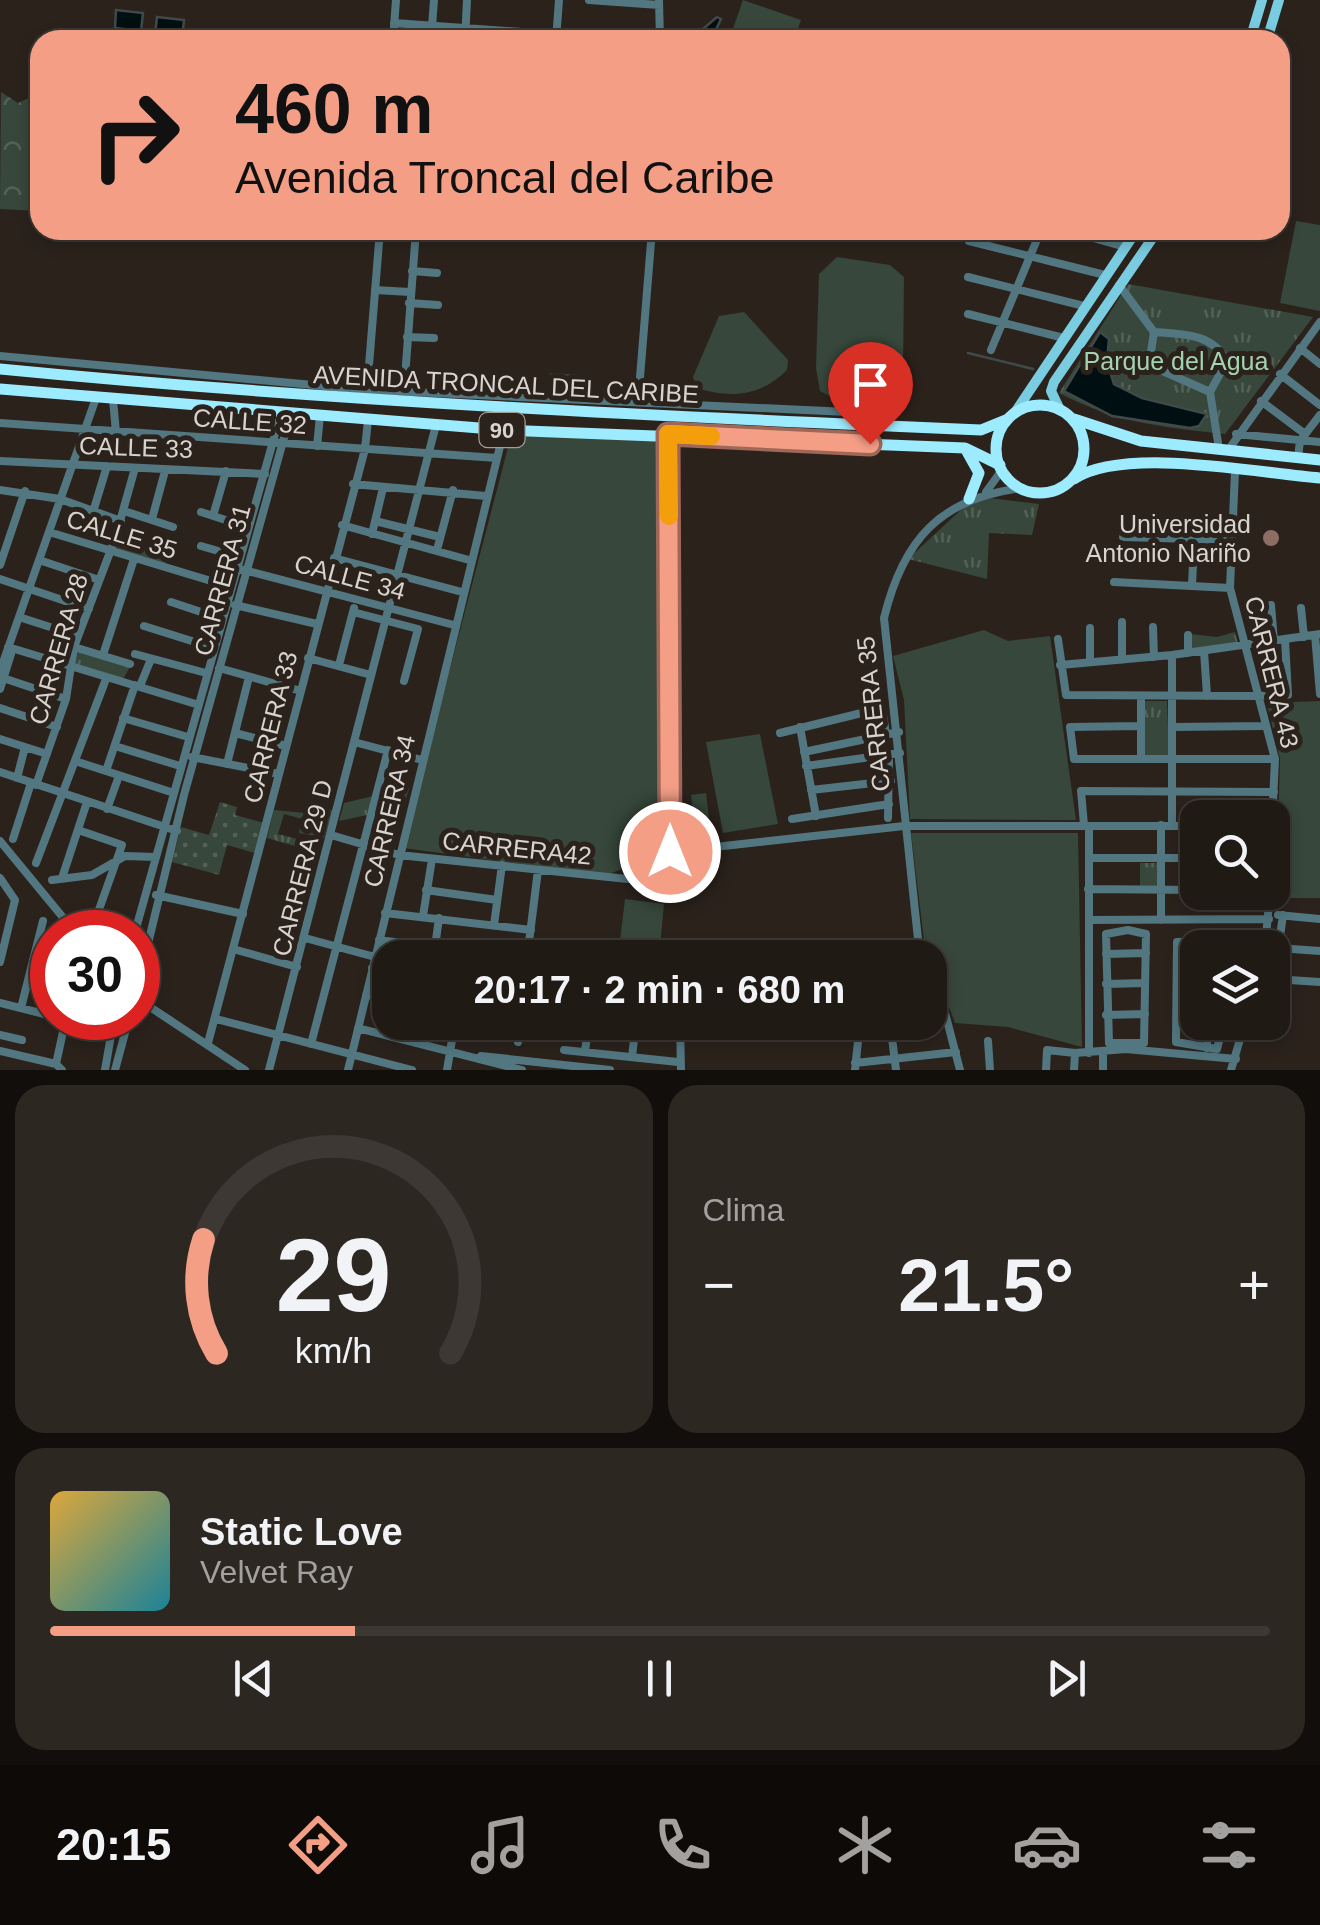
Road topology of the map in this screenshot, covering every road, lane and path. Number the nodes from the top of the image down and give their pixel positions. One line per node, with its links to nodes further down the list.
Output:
1 (396, 0): 9 (street)
2 (434, 0): 10 (street)
3 (468, 0): 11 (street)
4 (559, 0): 15 (street)
5 (589, 0): 8 (street)
6 (1262, 0): 17 (main road)
7 (1279, 0): 18 (main road)
8 (659, 2): 16 (street)
9 (394, 23): 10 (street); 12 (street)
10 (432, 26): 11 (street); 13 (street)
11 (465, 28): 14 (street)
12 (394, 30)
13 (432, 30)
14 (485, 30)
15 (557, 30)
16 (660, 30)
17 (1253, 30)
18 (1270, 30)
19 (379, 240): 35 (street)
20 (414, 240): 29 (street)
21 (651, 240): 61 (street)
22 (1036, 240): 28 (street)
23 (1103, 240): 27 (street)
24 (1130, 240): 27 (main road)
25 (1151, 240): 33 (main road)
26 (969, 242): 28 (street)
27 (1126, 246): 31 (main road)
28 (1028, 257): 31 (street); 34 (street)
29 (412, 272): 30 (street); 36 (street)
30 (436, 273)
31 (1105, 275): 39 (main road)
32 (968, 277): 34 (street)
33 (1119, 285): 43 (street); 64 (main road)
34 (1014, 289): 39 (street); 41 (street)
35 (375, 290): 36 (street); 54 (street)
36 (410, 292): 37 (street)
37 (410, 303): 38 (street); 45 (street)
38 (438, 304)
39 (1084, 306): 47 (main road)
40 (968, 314): 41 (street)
41 (1002, 322): 47 (street); 49 (street)
42 (1320, 322): 44 (street)
43 (1154, 332): 57 (street); 57 (street)
44 (1316, 336): 48 (street)
45 (407, 337): 46 (street); 55 (street)
46 (434, 338)
47 (1064, 338): 67 (main road)
48 (1300, 348): 51 (street); 53 (street)
49 (992, 350)
50 (0, 356): 54 (street)
51 (1320, 364)
52 (0, 369): 71 (highway, AVENIDA TRONCAL DEL CARIBE / 90)
53 (1280, 374): 60 (street); 62 (street)
54 (367, 390): 55 (street)
55 (404, 391): 61 (street)
56 (0, 392): 58 (highway, AVENIDA TRONCAL DEL CARIBE / 90)
57 (1210, 392): 83 (street)
58 (96, 398): 59 (highway, AVENIDA TRONCAL DEL CARIBE / 90); 72 (street)
59 (113, 400): 63 (highway, AVENIDA TRONCAL DEL CARIBE / 90); 74 (street)
60 (1261, 401): 76 (street); 77 (street)
61 (638, 402): 71 (street)
62 (1320, 405)
63 (286, 413): 66 (highway, AVENIDA TRONCAL DEL CARIBE / 90); 79 (street, CARRERA 31)
64 (1066, 414): 67 (highway); 83 (highway); 99 (highway)
65 (1320, 415): 77 (street)
66 (320, 416): 68 (highway, AVENIDA TRONCAL DEL CARIBE / 90); 80 (street)
67 (1011, 416): 71 (highway, AVENIDA TRONCAL DEL CARIBE / 90); 92 (highway)
68 (368, 420): 70 (highway, AVENIDA TRONCAL DEL CARIBE / 90); 82 (street, CARRERA 33)
69 (0, 424): 72 (street, CALLE 32)
70 (436, 425): 73 (highway, AVENIDA TRONCAL DEL CARIBE / 90); 84 (street, CARRERA 29 D)
71 (892, 425)
72 (85, 430): 74 (street, CALLE 32); 89 (street)
73 (504, 430): 75 (highway, AVENIDA TRONCAL DEL CARIBE / 90); 86 (street, CARRERA 34)
74 (116, 432): 79 (street, CALLE 32)
75 (668, 434): 81 (highway, AVENIDA TRONCAL DEL CARIBE / 90); 275 (street)
76 (1236, 434): 77 (street); 83 (street)
77 (1303, 437): 78 (street); 85 (street)
78 (1320, 442)
79 (276, 443): 80 (street, CALLE 32); 96 (street, CARRERA 31)
80 (317, 446): 82 (street, CALLE 32)
81 (965, 448): 92 (highway, AVENIDA TRONCAL DEL CARIBE / 90); 108 (highway)
82 (365, 449): 84 (street, CALLE 32); 98 (street, CARRERA 33)
83 (1224, 449): 85 (highway)
84 (431, 454): 86 (street, CALLE 32); 104 (street, CARRERA 29 D)
85 (1298, 457): 87 (highway)
86 (496, 458): 107 (street, CARRERA 34)
87 (1320, 460)
88 (0, 461): 89 (street, CALLE 33)
89 (72, 465): 90 (street, CALLE 33); 109 (street)
90 (107, 466): 91 (street, CALLE 33); 111 (street)
91 (135, 468): 93 (street, CALLE 33); 110 (street, CARRERA 28)
92 (1001, 468): 101 (highway); 106 (street)
93 (166, 471): 94 (street, CALLE 33); 114 (street)
94 (226, 471): 96 (street, CALLE 33); 113 (street)
95 (1235, 472): 97 (highway); 99 (highway); 126 (street, CARRERA 43)
96 (267, 474): 119 (street, CARRERA 31); 138 (street, CARRERA 31)
97 (1320, 478)
98 (353, 484): 100 (street); 117 (street, CARRERA 33)
99 (1066, 484): 101 (highway)
100 (383, 488): 104 (street); 116 (street)
101 (1022, 488): 106 (street, CARRERA 35)
102 (0, 490): 103 (street)
103 (25, 490): 109 (street); 128 (street)
104 (418, 490): 105 (street); 120 (street, CARRERA 29 D)
105 (452, 490): 107 (street); 123 (street)
106 (986, 492): 108 (street, CARRERA 35)
107 (486, 496): 136 (street, CARRERA 34)
108 (969, 499): 219 (street, CARRERA 35)
109 (60, 500): 111 (street); 121 (street)
110 (124, 511): 114 (street); 115 (street, CARRERA 28)
111 (93, 512): 115 (street)
112 (201, 512): 113 (street)
113 (213, 516): 119 (street)
114 (152, 519): 118 (street)
115 (120, 521): 131 (street, CARRERA 28)
116 (376, 521): 120 (street); 122 (street)
117 (342, 525): 122 (street); 133 (street, CARRERA 33)
118 (173, 526)
119 (247, 526): 132 (street, CARRERA 31)
120 (408, 528): 123 (street); 127 (street, CARRERA 29 D)
121 (48, 532): 131 (street, CALLE 35); 134 (street)
122 (372, 534): 127 (street)
123 (440, 537): 130 (street)
124 (1123, 538): 125 (street)
125 (1194, 540): 126 (street); 145 (street)
126 (1229, 540): 147 (street, CARRERA 43)
127 (405, 542): 130 (street); 139 (street, CARRERA 29 D)
128 (3, 545): 137 (street)
129 (202, 546): 132 (street)
130 (437, 550): 136 (street)
131 (108, 552): 135 (street, CALLE 35); 141 (street, CARRERA 28)
132 (239, 557): 138 (street, CARRERA 31)
133 (334, 558): 139 (street); 148 (street, CARRERA 33)
134 (39, 560): 141 (street); 144 (street)
135 (134, 560): 146 (street, CALLE 35); 182 (street)
136 (469, 560): 149 (street, CARRERA 34)
137 (0, 565)
138 (241, 569): 143 (street, CARRERA 31); 146 (street, CARRERA 31); 148 (street, CALLE 34)
139 (396, 575): 149 (street); 154 (street, CARRERA 29 D)
140 (0, 579): 144 (street)
141 (98, 580): 156 (street, CARRERA 28)
142 (1114, 582): 145 (street)
143 (241, 585): 146 (street, CALLE 35); 152 (street, CARRERA 31)
144 (30, 586): 156 (street); 158 (street); 177 (street)
145 (1192, 586): 147 (street)
146 (230, 587): 159 (street, CARRERA 31)
147 (1230, 588): 175 (street, CARRERA 43)
148 (325, 590): 150 (street, CALLE 34); 162 (street, CARRERA 33)
149 (462, 592): 163 (street, CARRERA 34)
150 (357, 599): 154 (street, CALLE 34); 157 (street)
151 (171, 602): 159 (street)
152 (235, 604): 162 (street); 193 (street, CARRERA 31)
153 (1271, 605): 174 (street)
154 (388, 607): 160 (street, CARRERA 29 D); 163 (street, CALLE 34)
155 (1301, 608): 171 (street)
156 (89, 609): 170 (street, CARRERA 28)
157 (352, 612): 160 (street); 191 (street)
158 (22, 618): 167 (street); 177 (street)
159 (222, 619): 178 (street, CARRERA 31)
160 (386, 620): 197 (street, CARRERA 29 D); 200 (street)
161 (1122, 622): 187 (street)
162 (317, 624): 185 (street, CARRERA 33)
163 (454, 625): 239 (street, CARRERA 34)
164 (144, 626): 178 (street)
165 (1154, 627): 184 (street)
166 (1090, 628): 188 (street)
167 (66, 632): 170 (street); 189 (street)
168 (1318, 634): 171 (street); 204 (street)
169 (1188, 635): 180 (street)
170 (78, 636): 176 (street, CARRERA 28)
171 (1304, 636): 173 (street)
172 (1058, 639): 192 (street)
173 (1286, 640): 174 (street); 208 (street)
174 (1274, 642): 175 (street)
175 (1244, 646): 179 (street); 208 (street, CARRERA 43)
176 (74, 647): 182 (street); 194 (street, CARRERA 28)
177 (10, 648): 189 (street); 195 (street)
178 (214, 648): 196 (street, CARRERA 31)
179 (1204, 651): 180 (street); 207 (street)
180 (1188, 653): 183 (street)
181 (135, 654): 186 (street)
182 (103, 655): 190 (street)
183 (1172, 655): 184 (street); 205 (street)
184 (1154, 657): 187 (street)
185 (308, 658): 191 (street); 203 (street, CARRERA 33)
186 (151, 659): 196 (street); 201 (street)
187 (1122, 660): 188 (street)
188 (1090, 662): 192 (street)
189 (58, 664): 194 (street)
190 (130, 664)
191 (339, 665): 197 (street)
192 (1060, 665): 206 (street)
193 (219, 668): 198 (street); 211 (street, CARRERA 31)
194 (74, 670): 199 (street); 209 (street, CARRERA 28)
195 (2, 674): 202 (street); 209 (street)
196 (206, 674): 210 (street, CARRERA 31)
197 (371, 675): 225 (street, CARRERA 29 D)
198 (249, 677): 203 (street); 220 (street)
199 (106, 679): 201 (street); 240 (street)
200 (404, 681)
201 (137, 686): 210 (street); 213 (street)
202 (0, 689)
203 (301, 690): 227 (street, CARRERA 33)
204 (1320, 694)
205 (1173, 695): 206 (street); 207 (street); 218 (street)
206 (1140, 696): 214 (street)
207 (1206, 696): 208 (street)
208 (1256, 696): 215 (street, CARRERA 43)
209 (66, 698): 216 (street, CARRERA 28)
210 (197, 705): 211 (street); 223 (street, CARRERA 31)
211 (208, 707): 235 (street, CARRERA 31)
212 (0, 708): 216 (street)
213 (123, 718): 223 (street); 226 (street)
214 (1140, 726): 236 (street); 236 (street)
215 (1264, 726): 218 (street); 238 (street, CARRERA 43)
216 (57, 727): 232 (street, CARRERA 28)
217 (800, 727): 221 (street); 222 (street); 230 (street)
218 (1172, 727): 237 (street)
219 (899, 732): 222 (street); 231 (street, CARRERA 35)
220 (235, 733): 227 (street); 241 (street)
221 (780, 733)
222 (886, 734): 230 (street)
223 (188, 737): 233 (street, CARRERA 31)
224 (0, 739): 228 (street)
225 (354, 742): 229 (street); 271 (street, CARRERA 29 D)
226 (115, 746): 242 (street); 244 (street)
227 (286, 746): 246 (street, CARRERA 33)
228 (25, 747): 232 (street); 248 (street, CARRERA 28)
229 (388, 750): 239 (street); 274 (street)
230 (804, 752): 243 (street)
231 (900, 753): 234 (street); 267 (street, CARRERA 35)
232 (47, 754): 250 (street, CARRERA 28)
233 (183, 755): 235 (street); 242 (street, CARRERA 31)
234 (889, 755): 243 (street); 249 (street)
235 (195, 758): 241 (street); 270 (street, CARRERA 31)
236 (1141, 758): 237 (street)
237 (1173, 758): 238 (street); 252 (street)
238 (1275, 758): 253 (street, CARRERA 43)
239 (422, 760): 276 (street, CARRERA 34)
240 (78, 762): 244 (street); 255 (street)
241 (227, 764): 246 (street)
242 (180, 766): 254 (street, CARRERA 31)
243 (806, 766): 251 (street)
244 (106, 771): 247 (street)
245 (0, 772): 248 (street)
246 (278, 774): 301 (street, CARRERA 33)
247 (119, 776): 254 (street); 259 (street)
248 (17, 778): 250 (street)
249 (891, 780): 251 (street); 258 (street)
250 (34, 784): 255 (street); 273 (street, CARRERA 28)
251 (811, 790): 260 (street)
252 (1172, 790): 253 (street); 264 (street); 268 (street)
253 (1274, 792): 256 (street, CARRERA 43)
254 (174, 793): 266 (street, CARRERA 31)
255 (62, 794): 257 (street); 283 (street)
256 (1273, 800)
257 (87, 802): 259 (street); 269 (street)
258 (889, 804): 260 (street); 261 (street)
259 (107, 810): 266 (street)
260 (816, 816): 262 (street)
261 (888, 818)
262 (792, 819)
263 (1161, 825): 264 (street); 268 (street); 280 (street)
264 (1172, 825): 265 (street)
265 (1180, 825)
266 (165, 826): 270 (street); 277 (street, CARRERA 31)
267 (904, 826): 268 (street); 275 (street); 319 (street, CARRERA 35)
268 (1087, 826): 279 (street)
269 (78, 830): 282 (street); 287 (street)
270 (177, 831): 294 (street, CARRERA 31)
271 (331, 835): 274 (street, CARRERA42); 315 (street, CARRERA 29 D)
272 (0, 840): 296 (street)
273 (14, 840)
274 (363, 844): 276 (street, CARRERA42); 321 (street)
275 (670, 852): 285 (street, CARRERA42)
276 (399, 856): 278 (street, CARRERA42); 302 (street, CARRERA 34)
277 (156, 857): 282 (street); 293 (street, CARRERA 31)
278 (432, 858): 284 (street, CARRERA42); 289 (street)
279 (1090, 858): 280 (street); 290 (street)
280 (1162, 858): 281 (street); 291 (street)
281 (1180, 858)
282 (115, 861): 287 (street); 297 (street)
283 (36, 863)
284 (502, 865): 285 (street, CARRERA42); 295 (street)
285 (538, 870): 312 (street)
286 (0, 878): 328 (street)
287 (62, 878): 288 (street)
288 (52, 880)
289 (426, 890): 295 (street); 303 (street)
290 (1088, 890): 291 (street); 308 (street)
291 (1162, 890): 292 (street); 309 (street)
292 (1180, 890)
293 (147, 892): 294 (street); 298 (street, CARRERA 31)
294 (160, 896): 299 (street, CARRERA 31); 301 (street)
295 (496, 900): 310 (street)
296 (57, 910)
297 (99, 910)
298 (142, 910)
299 (157, 910)
300 (1269, 910): 305 (street)
301 (243, 914): 322 (street, CARRERA 33)
302 (385, 914): 303 (street); 316 (street, CARRERA 34)
303 (423, 916): 307 (street)
304 (1283, 916): 305 (street); 306 (street); 314 (street)
305 (1269, 917): 309 (street); 313 (street)
306 (1320, 917)
307 (439, 918): 310 (street); 317 (street)
308 (1089, 920): 311 (street); 371 (street)
309 (1161, 920): 311 (street)
310 (494, 925): 312 (street)
311 (1128, 925): 325 (street); 326 (street)
312 (531, 930): 318 (street)
313 (1267, 930)
314 (1281, 930)
315 (305, 938): 321 (street); 329 (street, CARRERA 29 D)
316 (379, 940)
317 (436, 940)
318 (530, 940)
319 (918, 940)
320 (1180, 942): 365 (street)
321 (336, 946): 327 (street); 364 (street)
322 (233, 949): 329 (street); 344 (street, CARRERA 33)
323 (1290, 949): 324 (street)
324 (1320, 951)
325 (1146, 953): 326 (street); 334 (street)
326 (1106, 954): 335 (street)
327 (372, 955)
328 (0, 962)
329 (297, 968): 348 (street, CARRERA 29 D)
330 (372, 968): 336 (street, CARRERA 34)
331 (30, 972): 339 (street)
332 (1290, 980): 333 (street)
333 (1320, 982)
334 (1145, 983): 335 (street); 342 (street)
335 (1106, 984): 343 (street)
336 (366, 995): 337 (street); 346 (street, CARRERA 34)
337 (372, 996)
338 (0, 1003): 339 (street)
339 (21, 1008): 340 (street)
340 (30, 1010)
341 (160, 1013): 363 (street)
342 (1145, 1014): 343 (street); 343 (street)
343 (1106, 1015)
344 (216, 1020): 348 (street); 363 (street, CARRERA 33)
345 (947, 1020): 370 (street)
346 (358, 1028): 369 (street); 374 (street, CARRERA 34)
347 (0, 1035): 349 (street)
348 (279, 1037): 364 (street); 386 (street, CARRERA 29 D)
349 (22, 1040)
350 (58, 1040): 382 (street)
351 (110, 1040): 383 (street)
352 (123, 1040): 384 (street)
353 (453, 1040): 369 (street)
354 (585, 1040): 368 (street)
355 (634, 1040): 376 (street)
356 (680, 1040): 380 (street)
357 (858, 1040): 381 (street)
358 (892, 1040): 377 (street)
359 (1207, 1040): 365 (street)
360 (1219, 1040): 365 (street)
361 (1241, 1040): 378 (street)
362 (988, 1041): 394 (street)
363 (208, 1044): 385 (street)
364 (311, 1044): 374 (street)
365 (1207, 1048)
366 (0, 1050): 382 (street)
367 (564, 1050): 368 (street)
368 (585, 1051): 376 (street)
369 (451, 1052): 375 (street); 389 (street)
370 (956, 1052): 377 (street); 393 (street)
371 (1090, 1052): 372 (street); 373 (street)
372 (1103, 1052): 378 (street); 397 (street)
373 (1074, 1053): 395 (street); 396 (street)
374 (352, 1054): 387 (street, CARRERA 34); 388 (street)
375 (475, 1058): 379 (street); 390 (street)
376 (632, 1058): 380 (street)
377 (895, 1058): 381 (street); 392 (street)
378 (1236, 1059): 398 (street)
379 (545, 1066): 391 (street)
380 (680, 1066)
381 (855, 1066)
382 (59, 1067)
383 (105, 1070)
384 (115, 1070)
385 (244, 1070)
386 (270, 1070)
387 (348, 1070)
388 (412, 1070)
389 (447, 1070)
390 (522, 1070)
391 (610, 1070)
392 (896, 1070)
393 (960, 1070)
394 (990, 1070)
395 (1046, 1070)
396 (1074, 1070)
397 (1103, 1070)
398 (1230, 1070)

